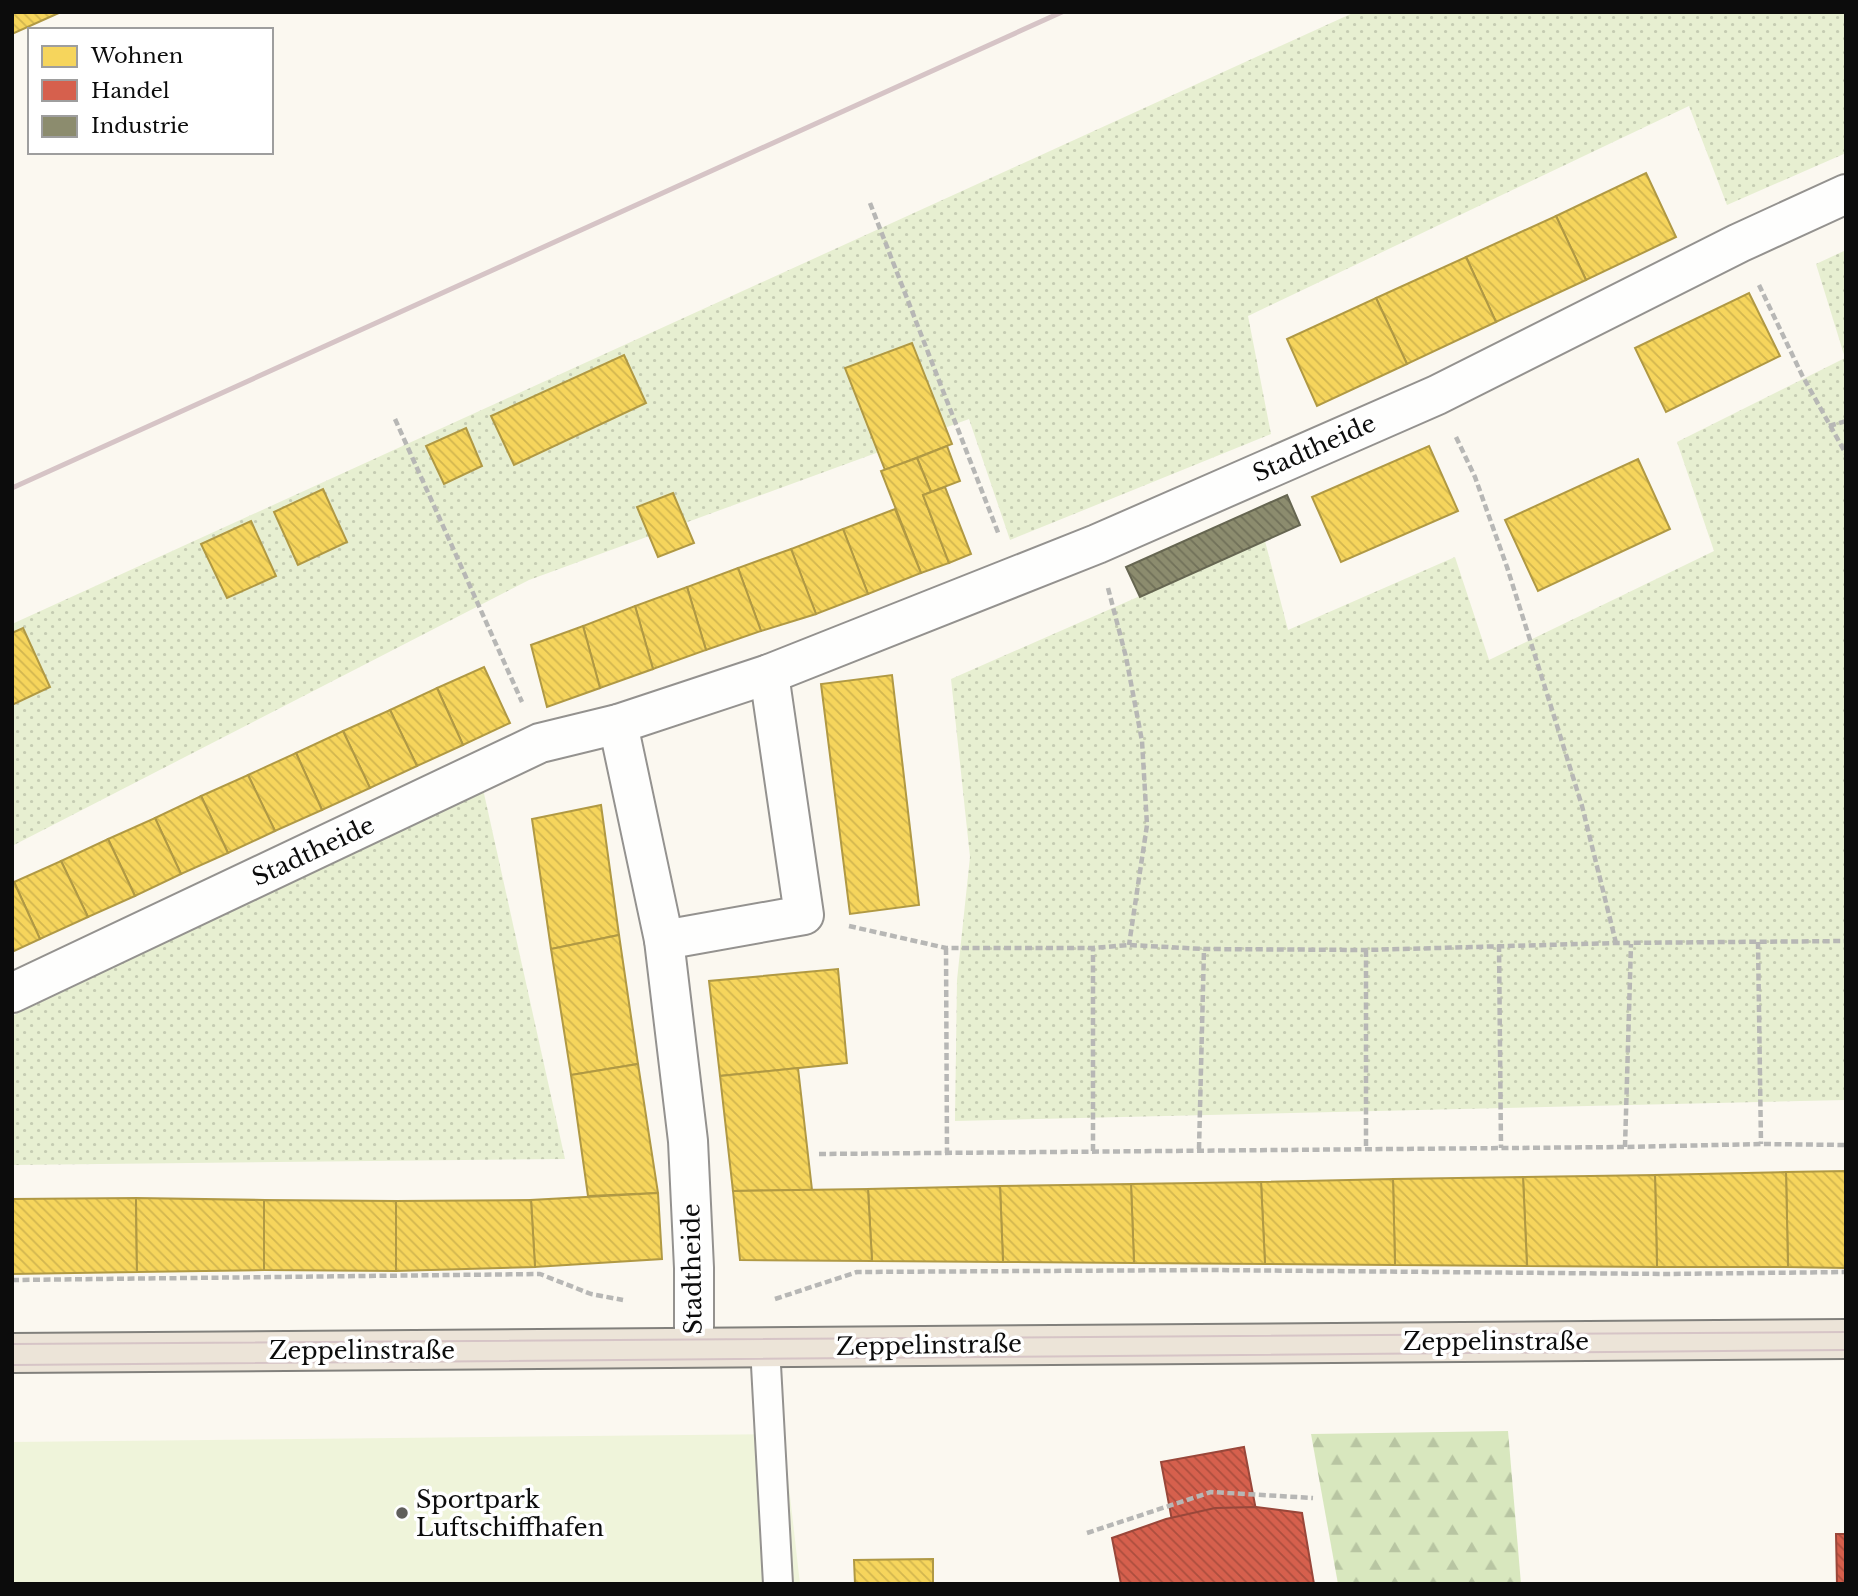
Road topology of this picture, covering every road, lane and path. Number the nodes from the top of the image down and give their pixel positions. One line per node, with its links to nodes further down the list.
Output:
1 (1846, 194): 3 (street, Stadtheide)
2 (870, 203): 10 (path)
3 (1739, 243): 4 (street, Stadtheide); 7 (path)
4 (1437, 395): 9 (street, Stadtheide); 18 (path)
5 (395, 419): 13 (path)
6 (1846, 421): 7 (path)
7 (1829, 426): 8 (path)
8 (1846, 454)
9 (1097, 544): 10 (street, Stadtheide); 20 (path)
10 (1015, 578): 11 (street, Stadtheide)
11 (769, 674): 12 (street, Stadtheide); 14 (street)
12 (618, 724): 13 (street, Stadtheide); 15 (street, Stadtheide)
13 (540, 743): 26 (street, Stadtheide)
14 (804, 915): 15 (street); 22 (path)
15 (664, 940): 41 (street, Stadtheide)
16 (1846, 941): 17 (path)
17 (1758, 942): 19 (path); 27 (path)
18 (1616, 943): 19 (path); 21 (path)
19 (1632, 944): 29 (path)
20 (1129, 945): 23 (path); 24 (path)
21 (1499, 945): 25 (path); 31 (path)
22 (946, 948): 23 (path); 34 (path)
23 (1093, 948): 33 (path)
24 (1204, 949): 25 (path); 32 (path)
25 (1366, 950): 30 (path)
26 (12, 993)
27 (1761, 1144): 28 (path); 29 (path)
28 (1846, 1145)
29 (1625, 1147): 31 (path)
30 (1366, 1148): 31 (path); 32 (path)
31 (1501, 1148)
32 (1199, 1149): 33 (path)
33 (1093, 1151): 34 (path)
34 (947, 1153): 35 (path)
35 (819, 1154)
36 (857, 1272): 37 (path)
37 (1846, 1272)
38 (540, 1274): 39 (path)
39 (12, 1280)
40 (1846, 1339): 42 (main road, Zeppelinstraße)
41 (694, 1347): 42 (main road, Zeppelinstraße); 43 (main road, Zeppelinstraße)
42 (765, 1347): 46 (lane)
43 (12, 1353)
44 (1313, 1498): 45 (path)
45 (1087, 1533)
46 (778, 1584)

